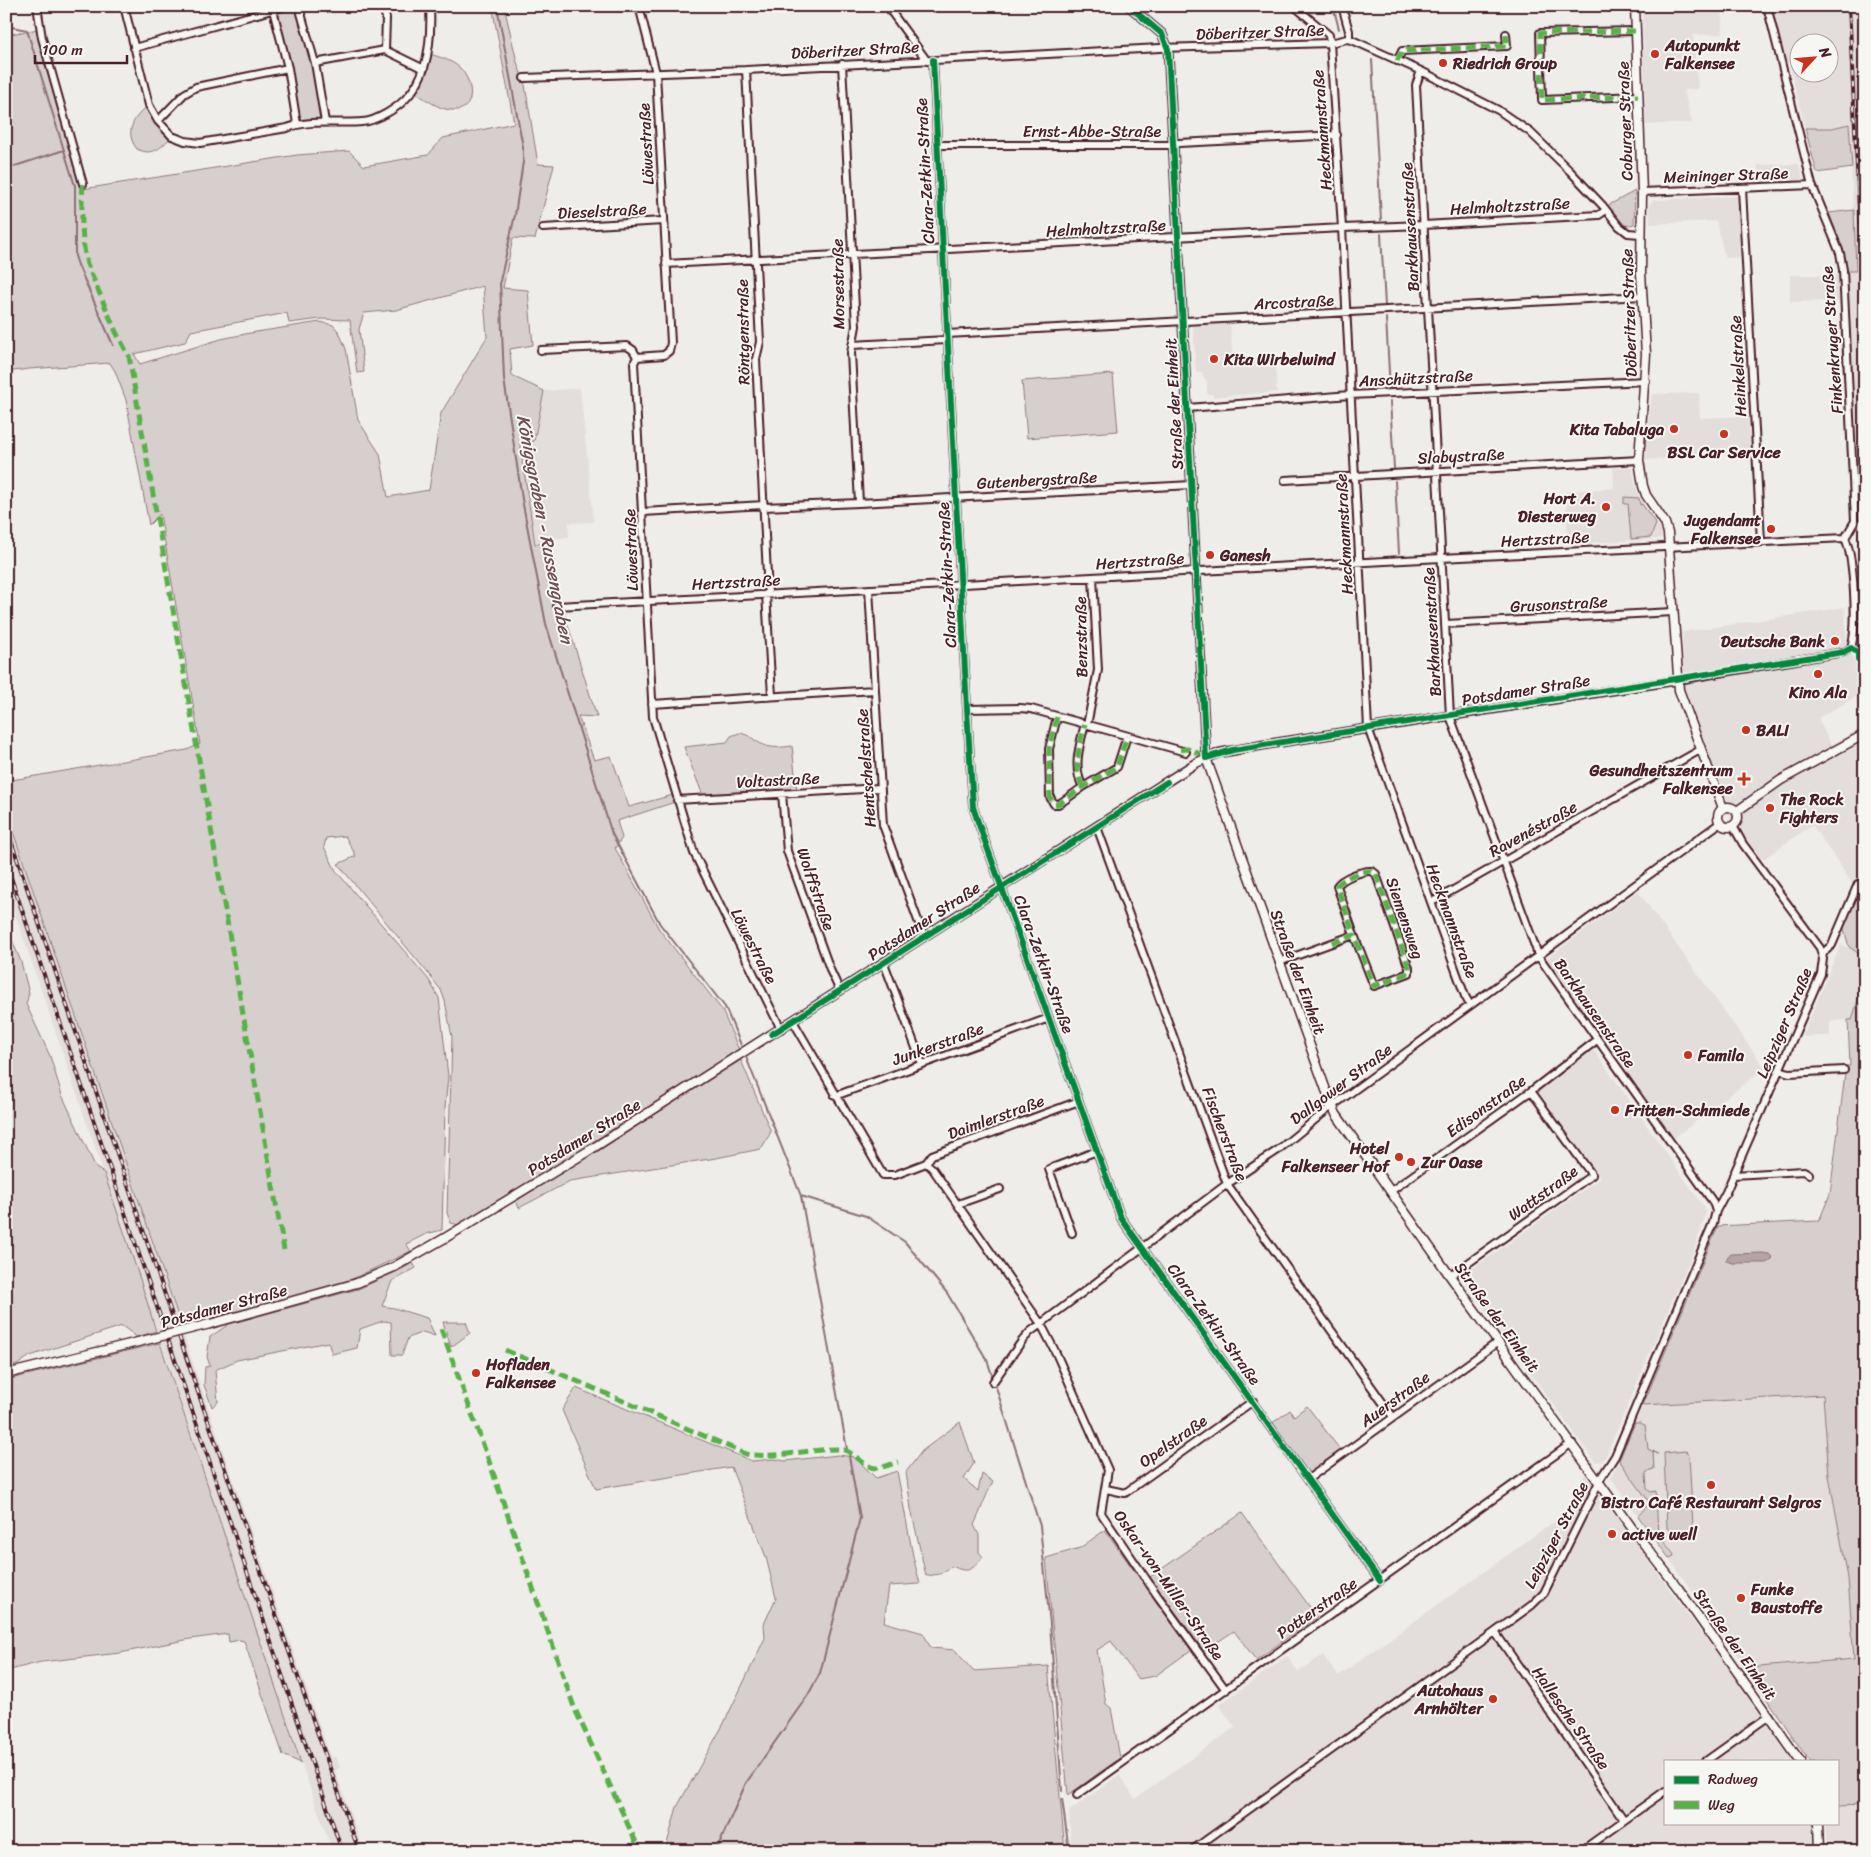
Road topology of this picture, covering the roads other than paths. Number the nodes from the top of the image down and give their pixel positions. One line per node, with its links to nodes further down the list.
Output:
1 (37, 6): 39 (street)
2 (124, 6): 19 (street)
3 (286, 6): 14 (street)
4 (299, 6): 24 (street)
5 (383, 6): 21 (street)
6 (430, 6): 27 (street)
7 (639, 6): 30 (street, Löwestraße)
8 (887, 6): 22 (street)
9 (1129, 6): 20 (street)
10 (1294, 6): 18 (street)
11 (1342, 6): 17 (street)
12 (1635, 6): 15 (street, Coburger Straße)
13 (1767, 6): 40 (street, Finkenkruger Straße)
14 (273, 10): 19 (street); 26 (street)
15 (1635, 31): 32 (street, Coburger Straße); 32 (street)
16 (1506, 34): 23 (street)
17 (1349, 39): 18 (street, Döberitzer Straße); 23 (street, Döberitzer Straße)
18 (1330, 43): 20 (street, Döberitzer Straße); 36 (street, Heckmannstraße)
19 (134, 48): 33 (street)
20 (1168, 49): 22 (street, Döberitzer Straße); 37 (street, Straße der Einheit)
21 (385, 50): 24 (street); 27 (street)
22 (930, 60): 25 (street, Döberitzer Straße); 38 (street, Clara-Zetkin-Straße)
23 (1397, 61): 29 (street, Döberitzer Straße)
24 (315, 63): 34 (street)
25 (842, 64): 28 (street, Döberitzer Straße); 51 (street, Morsestraße)
26 (288, 68): 33 (street); 35 (street)
27 (424, 70): 34 (street)
28 (746, 70): 30 (street, Döberitzer Straße); 52 (street, Röntgenstraße)
29 (1421, 71): 43 (street, Döberitzer Straße); 45 (street, Barkhausenstraße)
30 (656, 73): 31 (street, Döberitzer Straße); 44 (street, Löwestraße)
31 (524, 78)
32 (1638, 96): 42 (street, Coburger Straße)
33 (158, 121): 35 (street)
34 (324, 122): 35 (street)
35 (297, 124)
36 (1337, 135): 37 (street, Ernst-Abbe-Straße); 47 (street, Heckmannstraße)
37 (1174, 144): 38 (street, Ernst-Abbe-Straße); 49 (street, Straße der Einheit)
38 (938, 145): 50 (street, Clara-Zetkin-Straße)
39 (83, 184)
40 (1812, 185): 41 (street, Meininger Straße); 75 (street, Finkenkruger Straße)
41 (1742, 189): 42 (street, Meininger Straße); 76 (street, Heinkelstraße)
42 (1642, 192): 48 (street, Coburger Straße)
43 (1606, 210): 45 (street, Helmholtzstraße); 48 (street, Döberitzer Straße)
44 (664, 221): 46 (street, Dieselstraße); 53 (street, Löwestraße)
45 (1424, 225): 47 (street, Helmholtzstraße); 55 (street, Barkhausenstraße)
46 (543, 228)
47 (1342, 228): 49 (street, Helmholtzstraße); 56 (street, Heckmannstraße)
48 (1640, 234): 54 (street, Döberitzer Straße)
49 (1178, 238): 50 (street, Helmholtzstraße); 57 (street, Straße der Einheit)
50 (943, 250): 51 (street, Helmholtzstraße); 58 (street, Clara-Zetkin-Straße)
51 (852, 253): 52 (street, Helmholtzstraße); 59 (street, Morsestraße)
52 (756, 259): 53 (street, Helmholtzstraße); 73 (street, Röntgenstraße)
53 (666, 264): 61 (street, Löwestraße)
54 (1643, 296): 55 (street, Arcostraße); 62 (street, Döberitzer Straße)
55 (1428, 308): 56 (street, Arcostraße); 63 (street, Barkhausenstraße)
56 (1346, 313): 57 (street, Arcostraße); 64 (street, Heckmannstraße)
57 (1183, 322): 58 (street, Arcostraße); 65 (street, Straße der Einheit)
58 (947, 337): 59 (street, Arcostraße); 71 (street, Clara-Zetkin-Straße)
59 (852, 345): 72 (street, Morsestraße)
60 (541, 350): 61 (street)
61 (637, 357): 74 (street, Löwestraße)
62 (1646, 380): 63 (street, Anschützstraße); 66 (street, Döberitzer Straße)
63 (1432, 392): 64 (street, Anschützstraße); 67 (street, Barkhausenstraße)
64 (1350, 395): 65 (street, Anschützstraße); 68 (street, Heckmannstraße)
65 (1188, 408): 70 (street, Straße der Einheit)
66 (1639, 460): 67 (street, Slabystraße); 77 (street, Döberitzer Straße)
67 (1436, 472): 68 (street, Slabystraße); 78 (street, Barkhausenstraße)
68 (1355, 476): 69 (street, Slabystraße); 79 (street, Heckmannstraße)
69 (1285, 480)
70 (1192, 485): 71 (street, Gutenbergstraße); 80 (street, Straße der Einheit)
71 (956, 498): 72 (street, Gutenbergstraße); 82 (street, Clara-Zetkin-Straße)
72 (858, 503): 73 (street, Gutenbergstraße)
73 (764, 506): 74 (street, Gutenbergstraße); 84 (street, Röntgenstraße)
74 (643, 512): 85 (street, Löwestraße)
75 (1845, 538): 76 (street, Hertzstraße); 89 (street, Potsdamer Straße)
76 (1761, 541): 77 (street, Hertzstraße)
77 (1670, 546): 78 (street, Hertzstraße); 87 (street, Döberitzer Straße)
78 (1441, 558): 79 (street, Hertzstraße); 88 (street, Barkhausenstraße)
79 (1358, 562): 80 (street, Hertzstraße); 97 (street, Heckmannstraße)
80 (1197, 571): 81 (street, Hertzstraße); 102 (street, Straße der Einheit)
81 (1093, 578): 82 (street, Hertzstraße); 96 (street, Benzstraße)
82 (961, 584): 83 (street, Hertzstraße); 93 (street, Clara-Zetkin-Straße)
83 (869, 589): 84 (street, Hertzstraße); 90 (street, Hentschelstraße)
84 (767, 594): 85 (street, Hertzstraße); 91 (street, Röntgenstraße)
85 (646, 601): 86 (street, Hertzstraße); 92 (street, Löwestraße)
86 (557, 606)
87 (1673, 612): 88 (street, Grusonstraße); 89 (street, Döberitzer Straße)
88 (1446, 624): 94 (street, Barkhausenstraße)
89 (1678, 680): 94 (street, Potsdamer Straße); 100 (street, Döberitzer Straße)
90 (875, 690): 91 (street); 104 (street, Hentschelstraße)
91 (772, 696): 92 (street)
92 (652, 704): 106 (street, Löwestraße)
93 (967, 709): 95 (street); 114 (street, Clara-Zetkin-Straße)
94 (1450, 716): 97 (street, Potsdamer Straße); 112 (street, Barkhausenstraße)
95 (1057, 717): 96 (street); 103 (street)
96 (1086, 725): 99 (street); 103 (street, Benzstraße)
97 (1368, 728): 102 (street, Potsdamer Straße); 115 (street, Heckmannstraße)
98 (1865, 734): 108 (street)
99 (1127, 736): 101 (street); 103 (street)
100 (1700, 750): 107 (street, Döberitzer Straße); 112 (street, Ravenéstraße)
101 (1186, 752)
102 (1206, 758): 111 (street, Potsdamer Straße); 120 (street, Straße der Einheit)
103 (1083, 787)
104 (880, 788): 105 (street, Voltastraße); 117 (street, Hentschelstraße)
105 (782, 794): 106 (street, Voltastraße); 122 (street, Wolffstraße)
106 (678, 800): 126 (street, Löwestraße)
107 (1723, 808): 108 (street); 109 (street)
108 (1737, 811): 110 (street)
109 (1720, 823): 110 (street); 119 (street, Dallgower Straße)
110 (1733, 826): 118 (street)
111 (1097, 827): 114 (street, Potsdamer Straße); 139 (street, Fischerstraße)
112 (1503, 862): 115 (street, Ravenéstraße); 119 (street, Barkhausenstraße)
113 (1858, 884): 118 (street, Leipziger Straße)
114 (1002, 887): 117 (street, Potsdamer Straße); 124 (street, Clara-Zetkin-Straße)
115 (1432, 902): 123 (street, Heckmannstraße)
116 (1354, 935): 116 (street, Siemensweg); 120 (street)
117 (924, 937): 121 (street, Potsdamer Straße)
118 (1823, 954): 129 (street, Leipziger Straße)
119 (1539, 957): 123 (street, Dallgower Straße); 127 (street, Barkhausenstraße)
120 (1279, 962): 134 (street, Straße der Einheit)
121 (884, 963): 122 (street, Potsdamer Straße); 128 (street)
122 (840, 991): 125 (street, Potsdamer Straße)
123 (1470, 1005): 134 (street, Dallgower Straße)
124 (1049, 1018): 128 (street, Junkerstraße); 133 (street, Clara-Zetkin-Straße)
125 (793, 1021): 126 (street, Potsdamer Straße); 132 (street)
126 (781, 1028): 149 (street, Potsdamer Straße, bridge)
127 (1597, 1040): 131 (street, Edisonstraße); 143 (street, Barkhausenstraße)
128 (922, 1064): 132 (street, Junkerstraße)
129 (1780, 1070): 130 (street); 138 (street, Leipziger Straße)
130 (1844, 1070)
131 (1531, 1091): 141 (street, Edisonstraße); 146 (street, Wattstraße)
132 (835, 1096): 136 (street)
133 (1079, 1101): 135 (street, Clara-Zetkin-Straße); 136 (street, Daimlerstraße)
134 (1332, 1106): 139 (street, Dallgower Straße); 141 (street, Straße der Einheit)
135 (1098, 1151): 144 (street); 145 (street, Clara-Zetkin-Straße)
136 (926, 1163): 142 (street, Oskar-von-Miller-Straße)
137 (1809, 1174): 138 (street)
138 (1734, 1175): 143 (street, Leipziger Straße)
139 (1228, 1184): 145 (street, Dallgower Straße); 152 (street, Fischerstraße)
140 (1000, 1189): 142 (street)
141 (1391, 1191): 146 (street, Straße der Einheit)
142 (958, 1204): 147 (street, Oskar-von-Miller-Straße)
143 (1716, 1211): 155 (street, Leipziger Straße)
144 (1072, 1233)
145 (1141, 1248): 147 (street, Dallgower Straße); 151 (street, Clara-Zetkin-Straße)
146 (1450, 1276): 148 (street, Straße der Einheit)
147 (1041, 1324): 150 (street, Dallgower Straße); 156 (street, Oskar-von-Miller-Straße)
148 (1498, 1342): 152 (street, Auerstraße); 153 (street, Straße der Einheit)
149 (6, 1374)
150 (992, 1382)
151 (1253, 1401): 154 (street, Clara-Zetkin-Straße); 156 (street, Opelstraße)
152 (1393, 1417): 154 (street, Auerstraße)
153 (1572, 1443): 155 (street, Straße der Einheit); 157 (street, Potterstraße)
154 (1308, 1479): 157 (street, Clara-Zetkin-Straße)
155 (1600, 1482): 158 (street, Leipziger Straße); 160 (street, Straße der Einheit)
156 (1106, 1490): 159 (street, Oskar-von-Miller-Straße)
157 (1380, 1581): 159 (street, Potterstraße)
158 (1495, 1632): 165 (street, Hallesche Straße); 167 (street, Leipziger Straße)
159 (1226, 1690): 164 (street, Potterstraße)
160 (1769, 1716): 161 (street); 162 (street, Straße der Einheit)
161 (1707, 1760)
162 (1799, 1760)
163 (1664, 1791): 165 (street)
164 (1077, 1795)
165 (1624, 1820): 168 (street)
166 (1819, 1824): 169 (street)
167 (1191, 1851)
168 (1581, 1851)
169 (1820, 1851)

